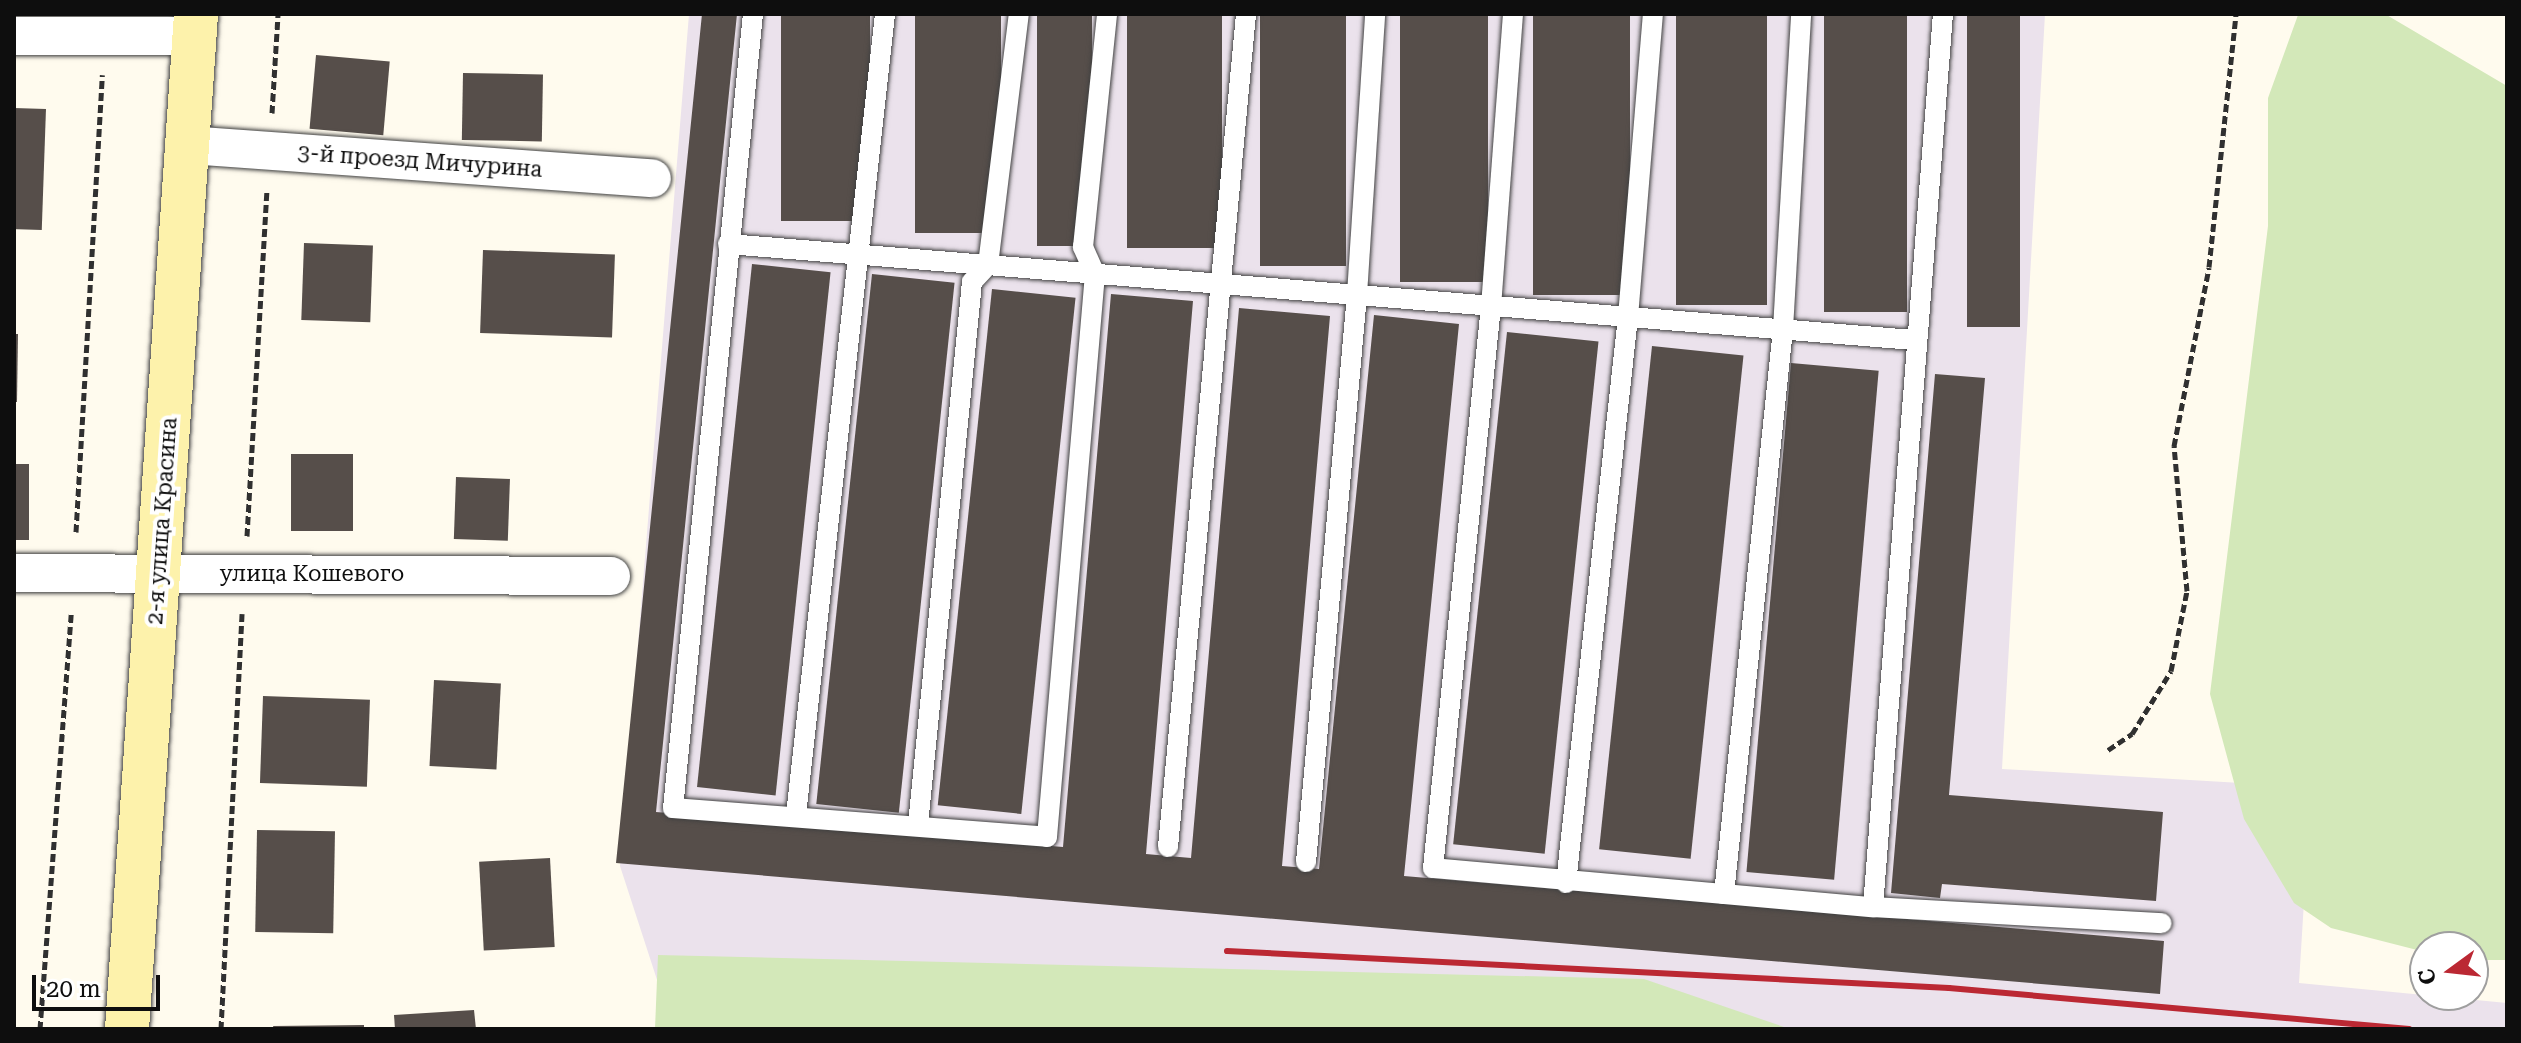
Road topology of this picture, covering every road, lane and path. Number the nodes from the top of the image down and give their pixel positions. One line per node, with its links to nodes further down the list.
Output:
1 (278, 14): 17 (path)
2 (753, 14): 19 (lane)
3 (885, 14): 20 (lane)
4 (1019, 14): 21 (lane)
5 (1107, 14): 22 (lane)
6 (1246, 14): 23 (lane)
7 (1375, 14): 24 (lane)
8 (1513, 14): 25 (lane)
9 (1653, 14): 26 (lane)
10 (1801, 14): 27 (lane)
11 (1943, 14): 28 (lane)
12 (2236, 14): 34 (path)
13 (196, 25): 15 (street); 16 (main road, 2-я улица Красина)
14 (14, 36): 15 (street)
15 (104, 36): 29 (path)
16 (188, 145): 17 (street, 3-й проезд Мичурина); 31 (main road, 2-я улица Красина)
17 (270, 150): 18 (street, 3-й проезд Мичурина); 32 (path)
18 (652, 178)
19 (728, 244): 20 (lane); 35 (lane)
20 (858, 254): 21 (lane); 35 (lane)
21 (988, 265): 22 (lane); 36 (lane)
22 (1095, 274): 23 (lane); 36 (lane)
23 (1219, 284): 24 (lane); 37 (lane)
24 (1357, 295): 25 (lane); 38 (lane)
25 (1491, 306): 26 (lane); 39 (lane)
26 (1628, 317): 27 (lane); 39 (lane)
27 (1783, 329): 28 (lane); 40 (lane)
28 (1914, 340): 41 (lane)
29 (74, 572): 30 (street, улица Кошевого); 31 (street, улица Кошевого); 43 (path)
30 (14, 573)
31 (158, 573): 32 (street, улица Кошевого); 44 (main road, 2-я улица Красина)
32 (245, 573): 33 (street, улица Кошевого); 45 (path)
33 (611, 576)
34 (2108, 750)
35 (796, 815): 36 (lane)
36 (918, 825)
37 (1168, 847)
38 (1306, 862)
39 (1566, 883): 40 (lane)
40 (1724, 894): 41 (lane)
41 (1873, 907): 42 (lane)
42 (2162, 923)
43 (40, 1029)
44 (127, 1029)
45 (221, 1029)

